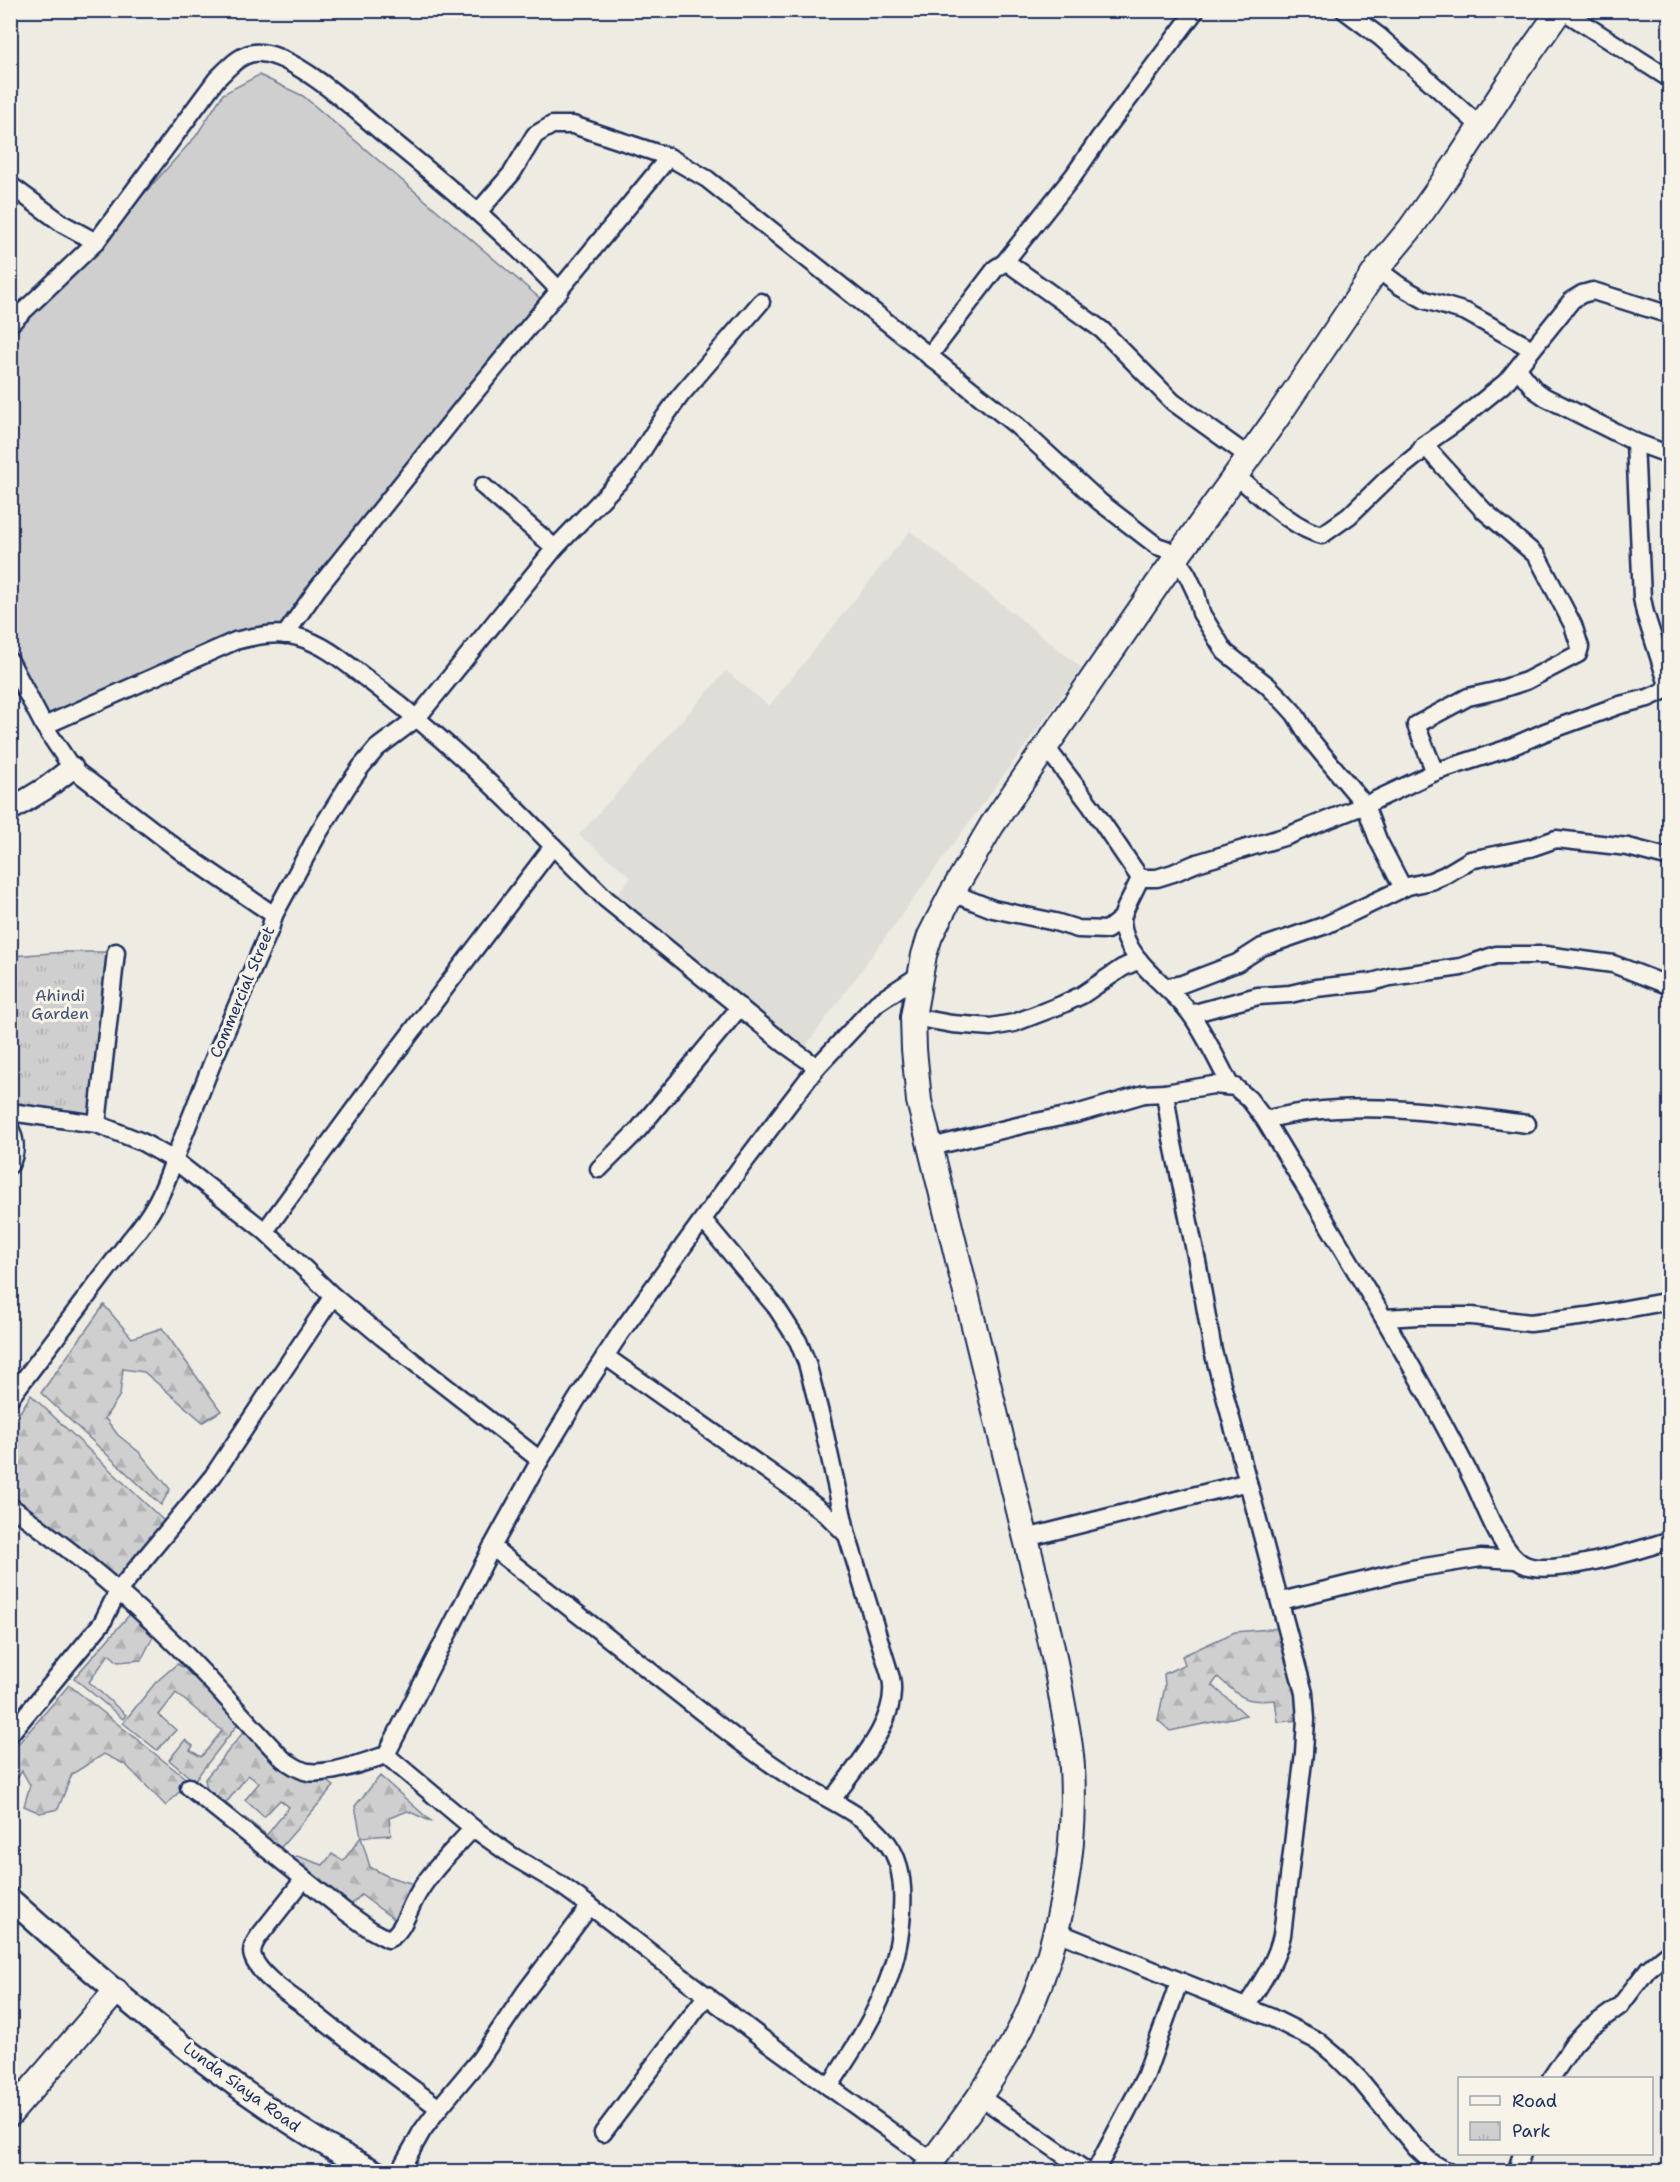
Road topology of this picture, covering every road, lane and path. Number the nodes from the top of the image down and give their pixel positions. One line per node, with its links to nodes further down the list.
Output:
1 (1196, 10): 10 (street)
2 (1344, 10): 5 (street)
3 (1561, 10): 4 (street); 5 (highway)
4 (1670, 79)
5 (1481, 127): 11 (highway)
6 (669, 157): 8 (street); 12 (street); 17 (street)
7 (10, 185): 9 (street)
8 (479, 211): 9 (street); 12 (street)
9 (96, 242): 15 (street)
10 (1004, 263): 17 (street); 22 (street)
11 (1377, 269): 16 (street); 22 (highway)
12 (560, 291): 26 (street)
13 (761, 302): 24 (street)
14 (1670, 315): 16 (street)
15 (10, 324)
16 (1532, 349): 18 (street)
17 (929, 356): 25 (street)
18 (1518, 369): 19 (street); 20 (street)
19 (1635, 442): 21 (street); 28 (street)
20 (1424, 445): 22 (street); 33 (street)
21 (1670, 455)
22 (1241, 466): 25 (highway)
23 (483, 486): 24 (street)
24 (555, 548): 29 (street)
25 (1177, 559): 31 (highway); 34 (street)
26 (285, 635): 29 (street); 30 (street)
27 (10, 661): 30 (street, Commercial Street)
28 (1669, 688): 33 (street)
29 (417, 718): 36 (street); 41 (street)
30 (44, 726): 32 (street, Commercial Street)
31 (1046, 747): 38 (street); 40 (highway)
32 (72, 768): 35 (main road); 41 (street, Commercial Street)
33 (1435, 772): 34 (street)
34 (1365, 805): 38 (street); 39 (street)
35 (10, 810)
36 (553, 846): 48 (street); 64 (street)
37 (1670, 858): 39 (street)
38 (1140, 878): 42 (street)
39 (1403, 888): 47 (street)
40 (952, 893): 42 (street); 45 (highway)
41 (274, 915): 60 (street, Commercial Street)
42 (1122, 918): 44 (street)
43 (116, 952): 56 (street)
44 (1139, 960): 47 (street); 50 (street)
45 (921, 974): 50 (highway); 51 (street)
46 (1670, 986): 49 (street)
47 (1166, 987): 49 (street)
48 (740, 1007): 51 (street); 62 (street)
49 (1191, 1014): 52 (street)
50 (913, 1017): 59 (highway)
51 (817, 1067): 63 (street)
52 (1230, 1085): 53 (street); 55 (street)
53 (1165, 1093): 59 (street); 71 (street)
54 (10, 1112): 56 (street)
55 (1265, 1120): 57 (street); 67 (street)
56 (97, 1124): 60 (street)
57 (1527, 1124)
58 (10, 1128): 61 (street)
59 (931, 1147): 74 (highway)
60 (174, 1160): 64 (street); 69 (street, Commercial Street)
61 (10, 1165)
62 (599, 1168)
63 (703, 1220): 68 (street); 73 (street)
64 (265, 1231): 65 (street)
65 (333, 1296): 70 (street); 78 (street)
66 (1670, 1301): 67 (street)
67 (1385, 1318): 77 (street)
68 (605, 1356): 70 (street); 73 (street)
69 (14, 1387)
70 (540, 1460): 76 (street)
71 (1248, 1482): 74 (street); 79 (street)
72 (10, 1506): 78 (street)
73 (847, 1535): 83 (street)
74 (1026, 1538): 88 (highway)
75 (1670, 1540): 77 (street)
76 (492, 1547): 81 (street); 83 (street)
77 (1516, 1560): 79 (street)
78 (118, 1591): 80 (street); 81 (street)
79 (1281, 1601): 93 (street)
80 (10, 1734)
81 (386, 1755): 84 (street)
82 (189, 1787): 85 (street)
83 (832, 1800): 95 (street)
84 (473, 1828): 85 (street); 87 (street)
85 (304, 1879): 97 (street)
86 (10, 1899): 91 (main road, Lunda Siaya Road)
87 (590, 1906): 92 (street); 97 (street)
88 (1055, 1931): 90 (street); 96 (highway)
89 (1670, 1951): 94 (street)
90 (1179, 1982): 93 (street); 102 (street)
91 (116, 1990): 98 (highway); 103 (main road, Lunda Siaya Road)
92 (707, 1995): 95 (street); 99 (street)
93 (1246, 2007): 105 (street)
94 (1552, 2077)
95 (829, 2087): 101 (street)
96 (979, 2096): 101 (highway); 102 (street)
97 (439, 2108): 104 (street)
98 (10, 2114)
99 (603, 2133)
100 (1522, 2155): 106 (street)
101 (928, 2166)
102 (1085, 2170)
103 (376, 2172)
104 (399, 2172)
105 (1448, 2172)
106 (1516, 2172)

